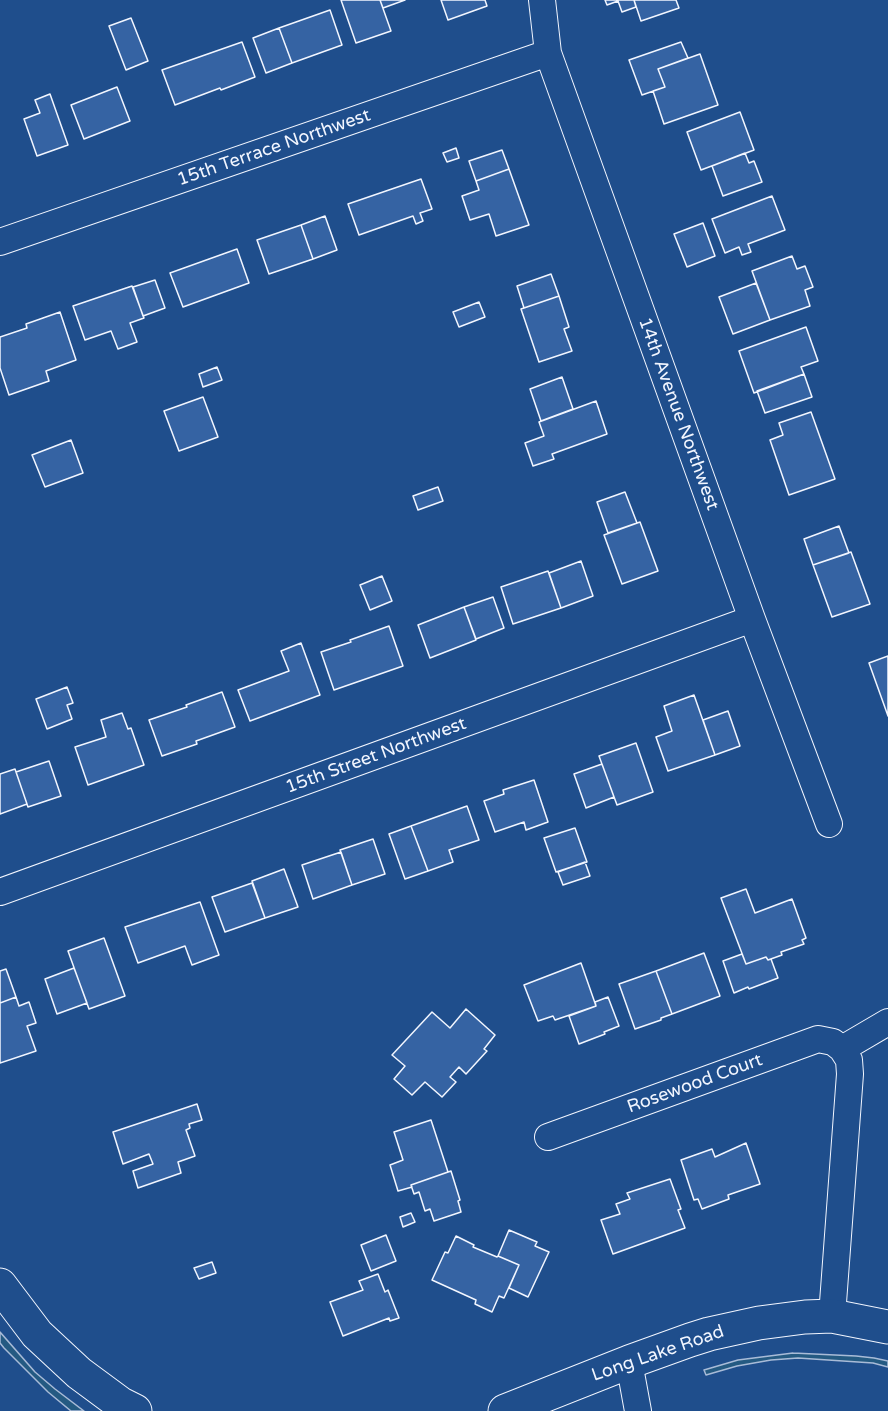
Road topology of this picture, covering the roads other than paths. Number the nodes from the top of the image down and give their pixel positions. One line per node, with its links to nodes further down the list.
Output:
1 (542, 0): 2 (street, 14th Avenue Northwest)
2 (548, 53): 3 (street, 15th Terrace Northwest); 4 (street, 14th Avenue Northwest)
3 (0, 242)
4 (752, 619): 5 (street, 14th Avenue Northwest); 6 (street, 15th Street Northwest)
5 (829, 824)
6 (0, 892)
7 (888, 1022): 8 (street)
8 (842, 1049): 9 (street, Rosewood Court); 11 (street)
9 (548, 1137)
10 (0, 1285): 14 (street)
11 (832, 1317): 12 (street, Long Lake Road); 13 (street, Long Lake Road)
12 (888, 1327)
13 (629, 1362): 15 (street, Long Lake Road); 16 (street)
14 (135, 1411)
15 (505, 1411)
16 (639, 1411)

